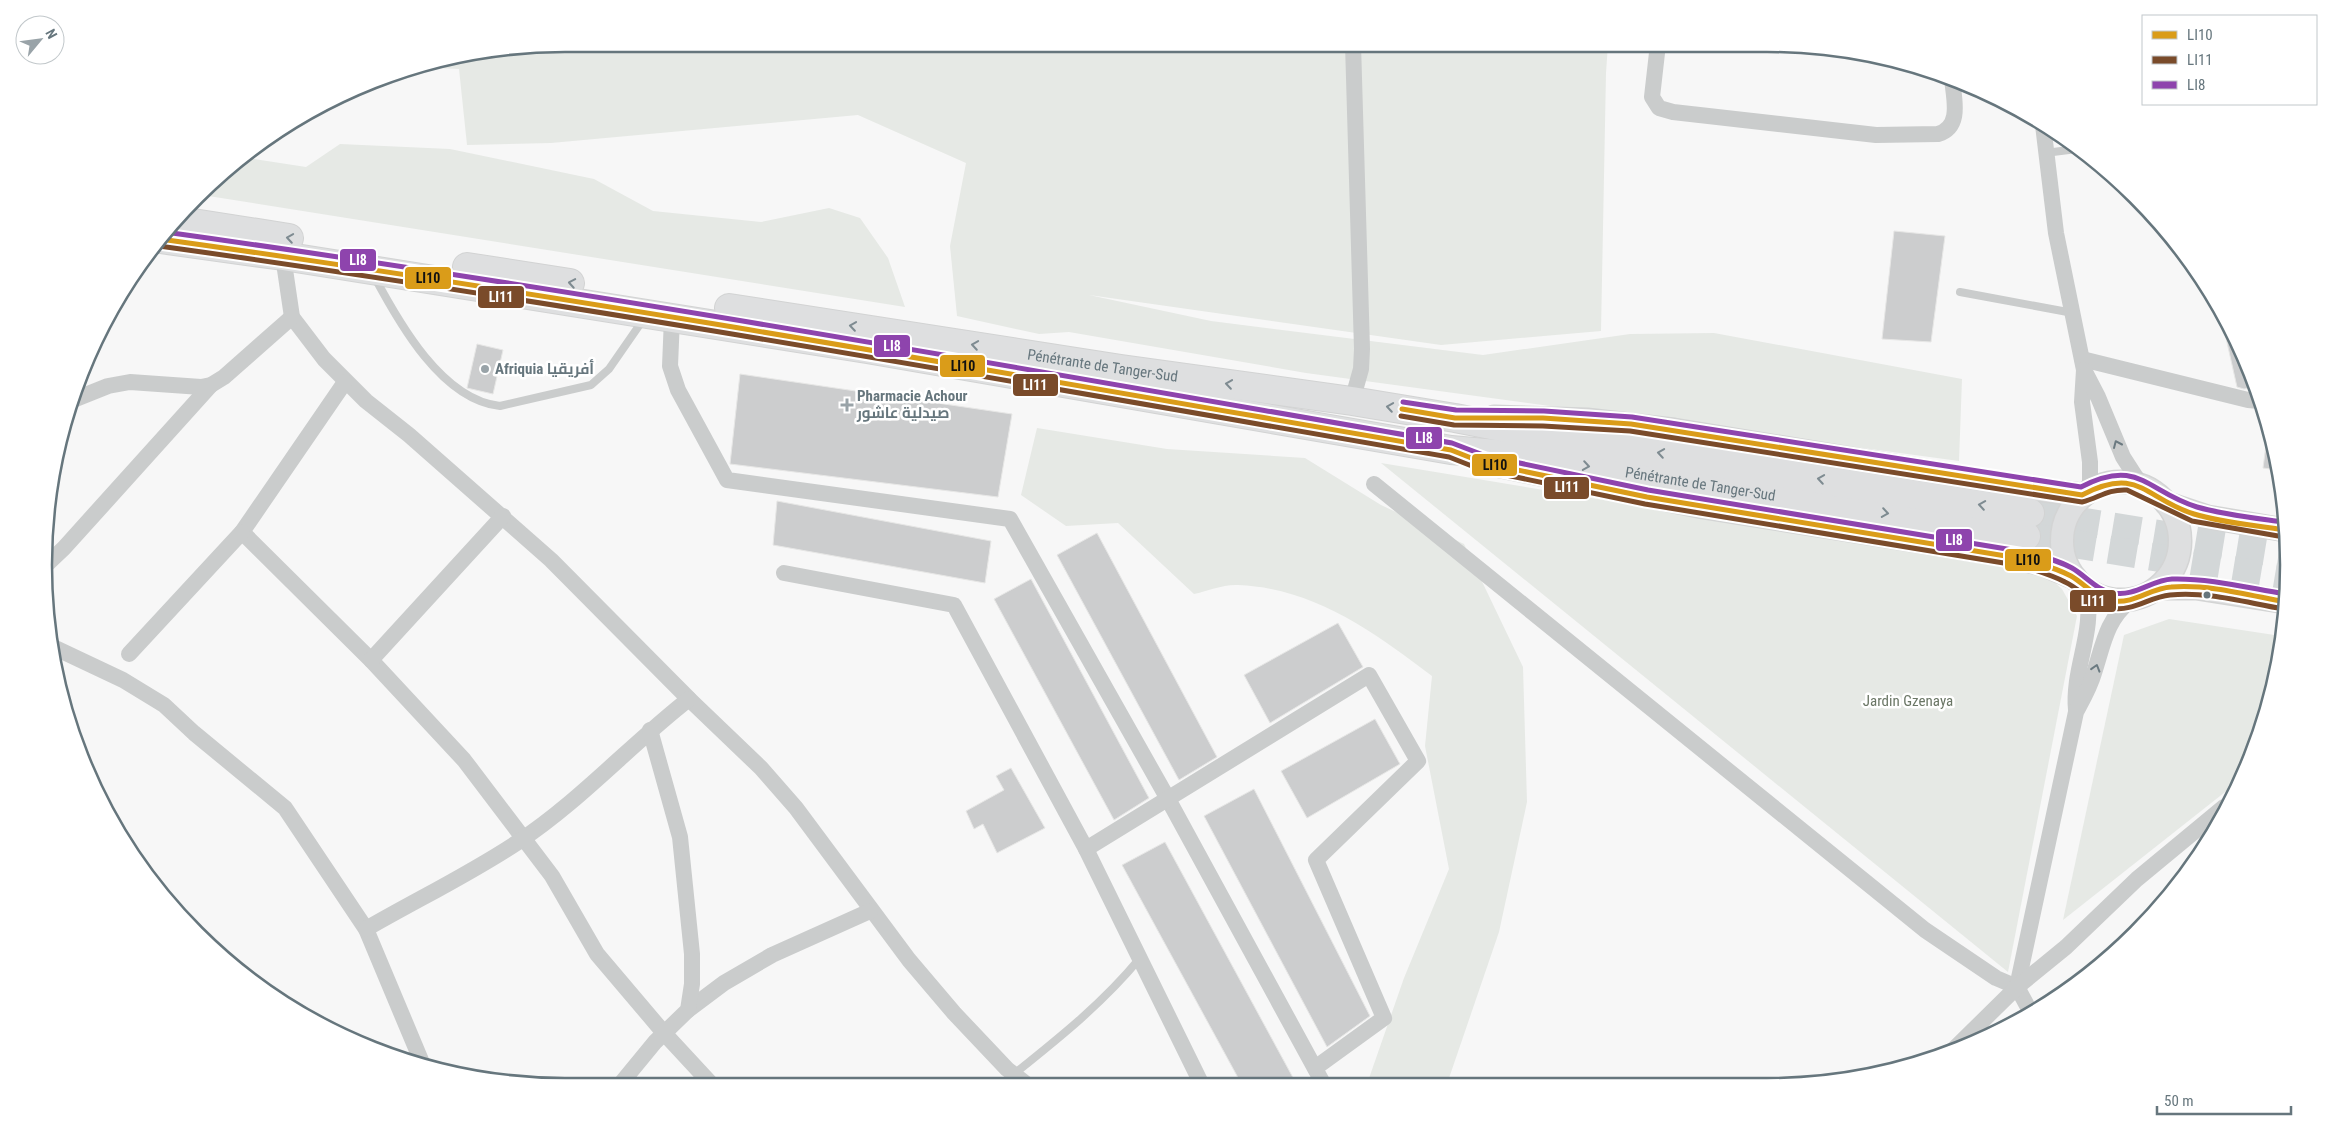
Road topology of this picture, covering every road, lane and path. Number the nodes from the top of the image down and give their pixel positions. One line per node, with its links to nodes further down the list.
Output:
1 (1354, 52): 22 (street)
2 (1657, 52): 3 (street)
3 (1953, 88)
4 (2044, 134): 6 (street)
5 (2067, 150): 6 (lane)
6 (2045, 153): 12 (street)
7 (185, 222): 15 (highway, Pénétrante de Tanger-Sud, one-way to 7)
8 (169, 240): 9 (highway, Pénétrante de Tanger-Sud)
9 (283, 256): 10 (highway, Pénétrante de Tanger-Sud); 14 (street)
10 (370, 270): 13 (highway, Pénétrante de Tanger-Sud); 13 (lane)
11 (1960, 292): 12 (lane)
12 (2073, 313): 16 (street)
13 (659, 316): 15 (highway, Pénétrante de Tanger-Sud); 44 (street)
14 (292, 317): 18 (street); 19 (street)
15 (920, 347): 17 (highway, Pénétrante de Tanger-Sud)
16 (2083, 364): 21 (street); 26 (street, one-way to 16); 27 (street)
17 (1025, 365): 22 (highway, Pénétrante de Tanger-Sud, one-way to 17); 24 (highway, Pénétrante de Tanger-Sud)
18 (345, 382): 29 (street); 31 (street)
19 (211, 385): 20 (street); 32 (street)
20 (82, 397)
21 (2252, 400)
22 (1352, 402): 23 (highway, Pénétrante de Tanger-Sud, one-way to 22)
23 (1455, 418): 24 (highway, Pénétrante de Tanger-Sud, one-way to 23); 27 (street)
24 (1451, 450): 34 (street)
25 (1374, 484): 51 (street)
26 (2141, 485): 27 (street); 28 (street)
27 (2086, 493): 34 (street)
28 (2166, 503): 30 (street); 35 (street)
29 (504, 516): 40 (street); 41 (street)
30 (2278, 529)
31 (242, 532): 39 (street); 40 (street)
32 (52, 559)
33 (784, 573): 47 (street)
34 (2081, 584): 36 (street); 42 (street)
35 (2158, 588): 36 (street); 37 (street)
36 (2130, 601): 42 (street, one-way to 36)
37 (2278, 601)
38 (60, 650): 49 (street)
39 (129, 654)
40 (372, 660): 46 (street)
41 (689, 699): 43 (street); 48 (street)
42 (2076, 712): 51 (street)
43 (650, 730): 46 (street); 53 (street)
44 (1168, 799): 47 (street); 57 (street); 57 (street)
45 (2214, 816): 51 (street)
46 (525, 837): 49 (street); 54 (street)
47 (1086, 848): 50 (street)
48 (870, 911): 53 (street); 58 (street)
49 (366, 928): 56 (street)
50 (1140, 958): 58 (lane); 62 (street)
51 (2017, 987): 52 (street); 55 (street)
52 (2028, 1007)
53 (688, 1010): 54 (street)
54 (664, 1033): 59 (street); 60 (street)
55 (1965, 1038)
56 (420, 1057)
57 (1315, 1068): 63 (street)
58 (1014, 1074): 61 (street)
59 (626, 1078)
60 (706, 1078)
61 (1019, 1078)
62 (1199, 1078)
63 (1321, 1078)

